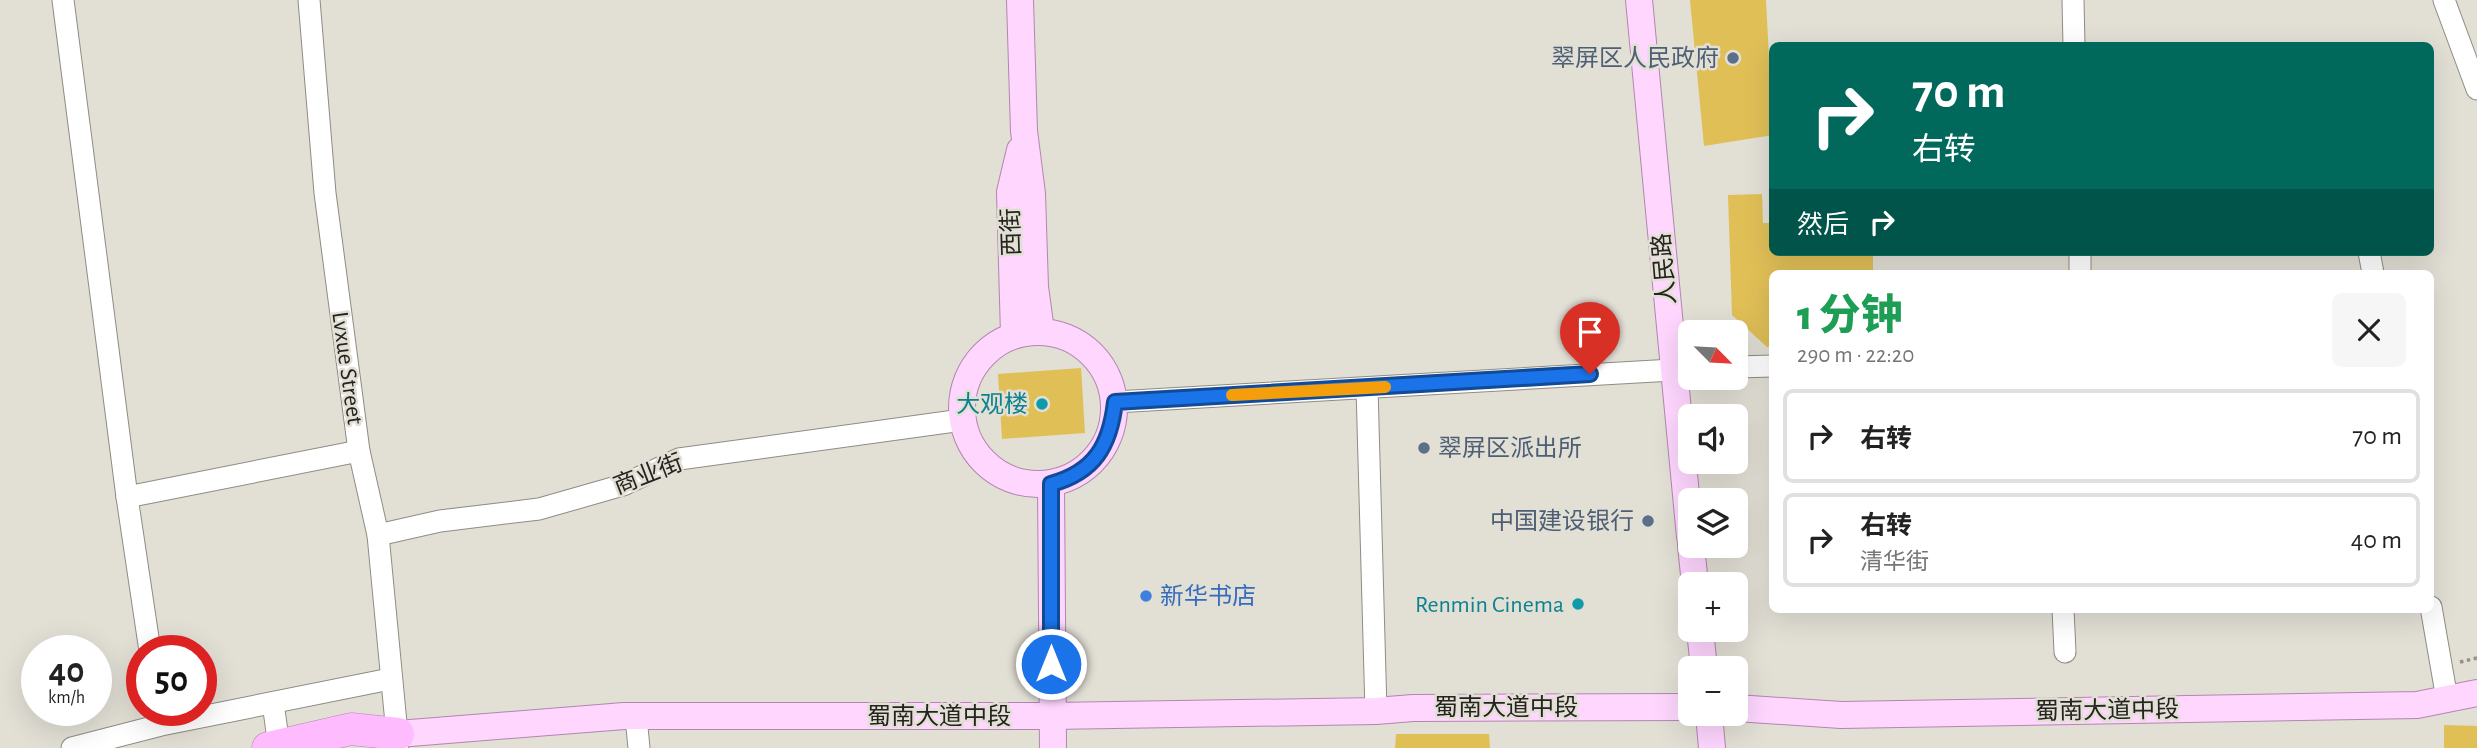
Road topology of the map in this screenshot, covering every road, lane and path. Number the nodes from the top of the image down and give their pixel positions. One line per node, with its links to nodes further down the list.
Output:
1 (63, 0): 23 (street)
2 (309, 0): 20 (street, Lvxue Street)
3 (1020, 0): 9 (main road, 西街)
4 (1639, 0): 12 (main road, 人民路)
5 (2073, 0): 7 (street)
6 (2444, 0): 8 (street)
7 (2074, 42)
8 (2477, 89)
9 (1024, 131): 10 (main road, 西街); 11 (main road, 西街)
10 (1041, 331): 11 (main road); 18 (main road)
11 (1014, 335): 19 (main road)
12 (1678, 335)
13 (1769, 366): 14 (street)
14 (1748, 367)
15 (1678, 369): 16 (street)
16 (1367, 388): 18 (street); 38 (street)
17 (1683, 390): 22 (main road, 人民路)
18 (1115, 402): 21 (main road)
19 (962, 420): 21 (main road); 24 (street, 商业街)
20 (359, 451): 23 (street); 24 (street, Lvxue Street)
21 (1051, 484): 40 (main road)
22 (1688, 488)
23 (127, 498): 27 (street)
24 (377, 536): 31 (street, Lvxue Street)
25 (2063, 613): 28 (street)
26 (2432, 613): 33 (street)
27 (148, 635)
28 (2066, 652)
29 (2477, 658): 30 (path)
30 (2461, 662)
31 (390, 679): 34 (street); 43 (street, Lvxue Street)
32 (2477, 693): 33 (main road, 蜀南大道中段)
33 (2446, 699): 36 (main road, 蜀南大道中段)
34 (273, 704): 37 (street); 44 (street)
35 (1678, 706): 38 (main road, 蜀南大道中段)
36 (1748, 709)
37 (217, 711)
38 (1376, 711): 40 (main road, 蜀南大道中段)
39 (636, 716): 40 (main road, 蜀南大道中段); 43 (main road, 蜀南大道中段); 47 (street)
40 (1051, 716): 48 (main road)
41 (137, 726): 45 (street)
42 (1710, 726): 49 (main road)
43 (398, 741): 44 (highway); 46 (highway)
44 (273, 747)
45 (72, 748)
46 (367, 748)
47 (639, 748)
48 (1053, 748)
49 (1712, 748)

